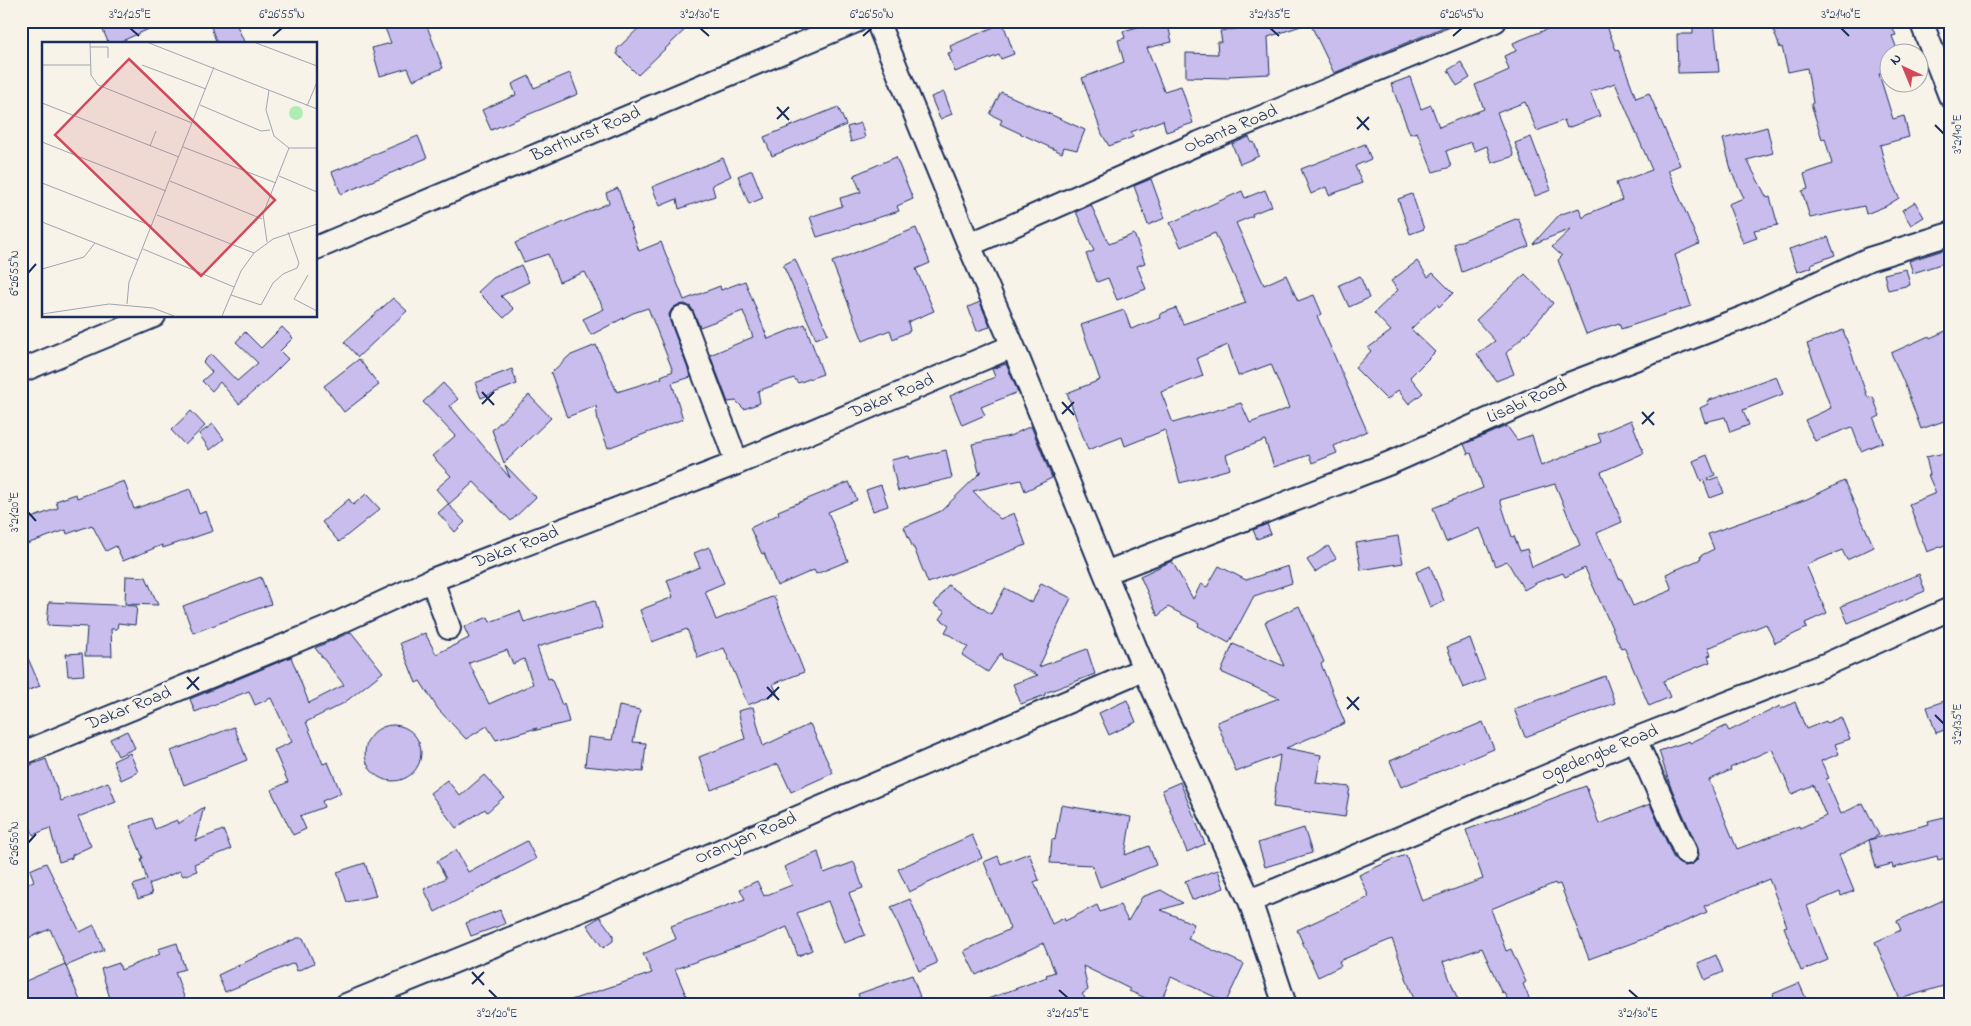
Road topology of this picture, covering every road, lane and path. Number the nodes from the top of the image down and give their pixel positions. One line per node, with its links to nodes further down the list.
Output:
1 (856, 21): 8 (street, Barthurst Road)
2 (877, 21): 7 (street)
3 (1496, 21): 7 (street, Obanta Road)
4 (1921, 21): 5 (street)
5 (1950, 96)
6 (1950, 234): 14 (street, Lisabi Road)
7 (969, 245): 11 (street)
8 (318, 247)
9 (149, 318): 12 (street)
10 (682, 318): 13 (street)
11 (1013, 346): 13 (street, Dakar Road); 14 (street)
12 (21, 371)
13 (737, 463): 15 (street, Dakar Road)
14 (1105, 573): 18 (street)
15 (432, 580): 17 (street); 20 (street, Dakar Road)
16 (1950, 609): 19 (street, Ogedengbe Road)
17 (449, 628)
18 (1144, 669): 22 (street); 23 (street, Oranyan Road)
19 (1635, 739): 21 (street); 22 (street, Ogedengbe Road)
20 (21, 754)
21 (1686, 853)
22 (1250, 901): 24 (street)
23 (346, 1005)
24 (1285, 1005)

